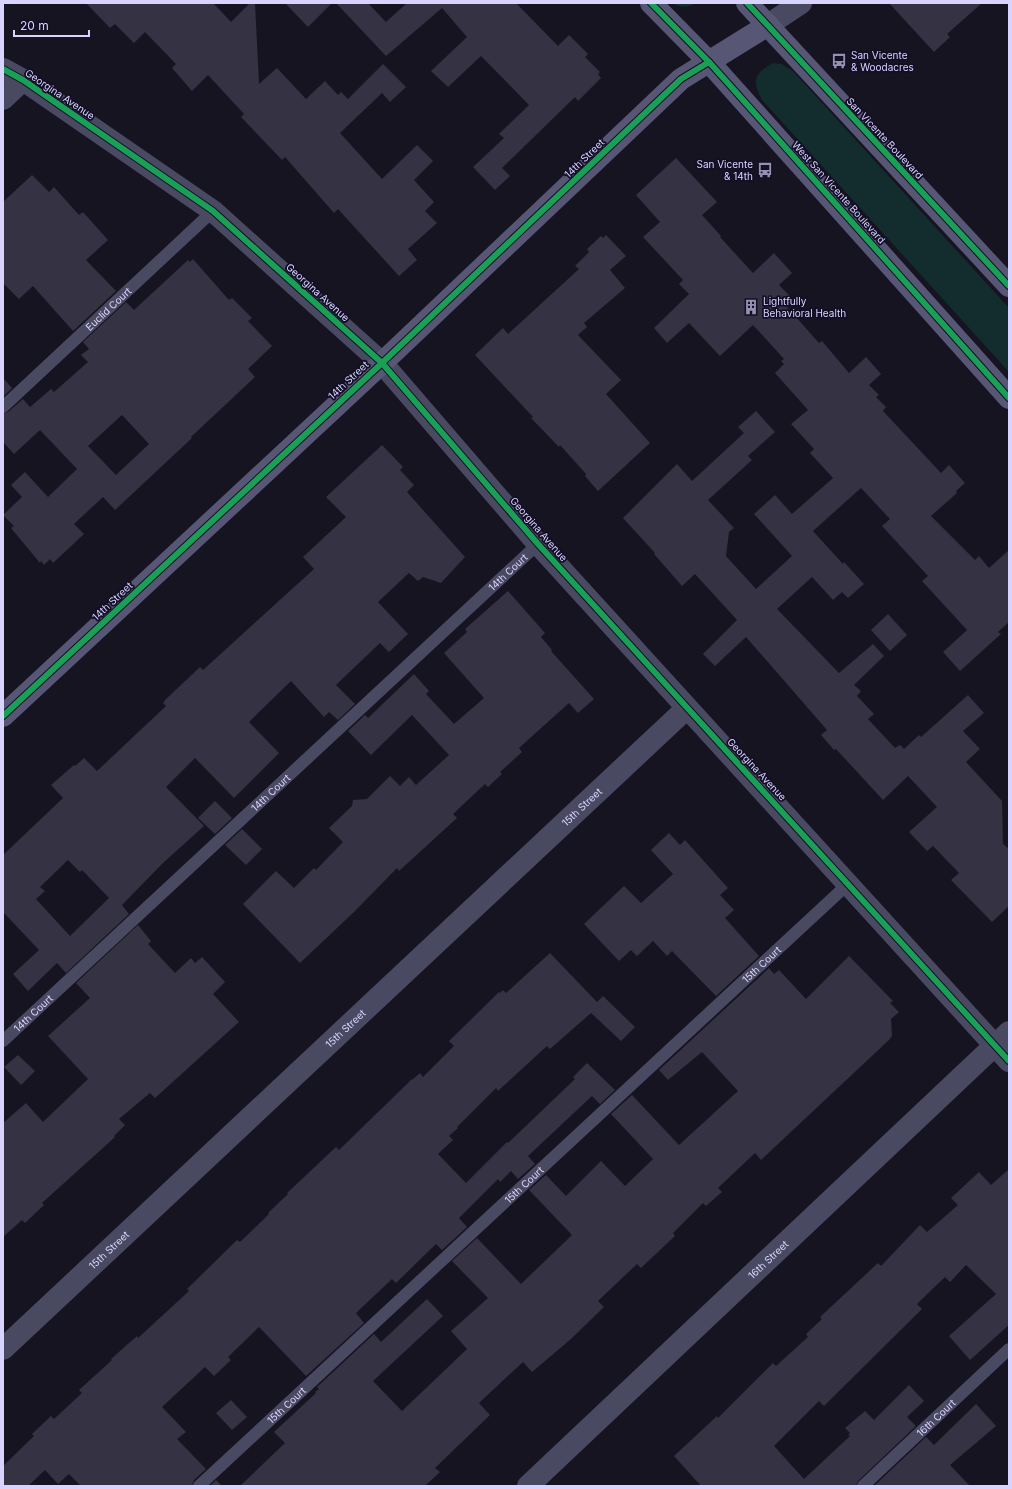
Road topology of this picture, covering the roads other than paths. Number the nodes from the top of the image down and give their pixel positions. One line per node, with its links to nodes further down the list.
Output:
1 (651, 3): 5 (street, West San Vicente Boulevard)
2 (747, 3): 4 (street, San Vicente Boulevard)
3 (801, 3): 4 (street)
4 (768, 25): 5 (street, 14th Street); 10 (street, San Vicente Boulevard)
5 (709, 62): 11 (street, 14th Street); 12 (street, West San Vicente Boulevard)
6 (3, 69): 7 (street, Georgina Avenue)
7 (23, 80): 8 (street); 9 (street, Georgina Avenue)
8 (3, 99)
9 (214, 211): 11 (street, Georgina Avenue); 13 (lane, Euclid Court)
10 (1009, 286)
11 (382, 363): 14 (street, Georgina Avenue); 16 (street, 14th Street)
12 (1009, 398)
13 (3, 406)
14 (538, 544): 15 (street, Georgina Avenue); 18 (lane, 14th Court)
15 (687, 708): 17 (street, Georgina Avenue); 20 (street, 15th Street)
16 (3, 716)
17 (848, 884): 19 (street, Georgina Avenue); 22 (lane, 15th Court)
18 (3, 1041)
19 (1004, 1046): 23 (street, 16th Street)
20 (3, 1349)
21 (1009, 1349): 24 (lane, 16th Court)
22 (199, 1486)
23 (528, 1486)
24 (863, 1486)

